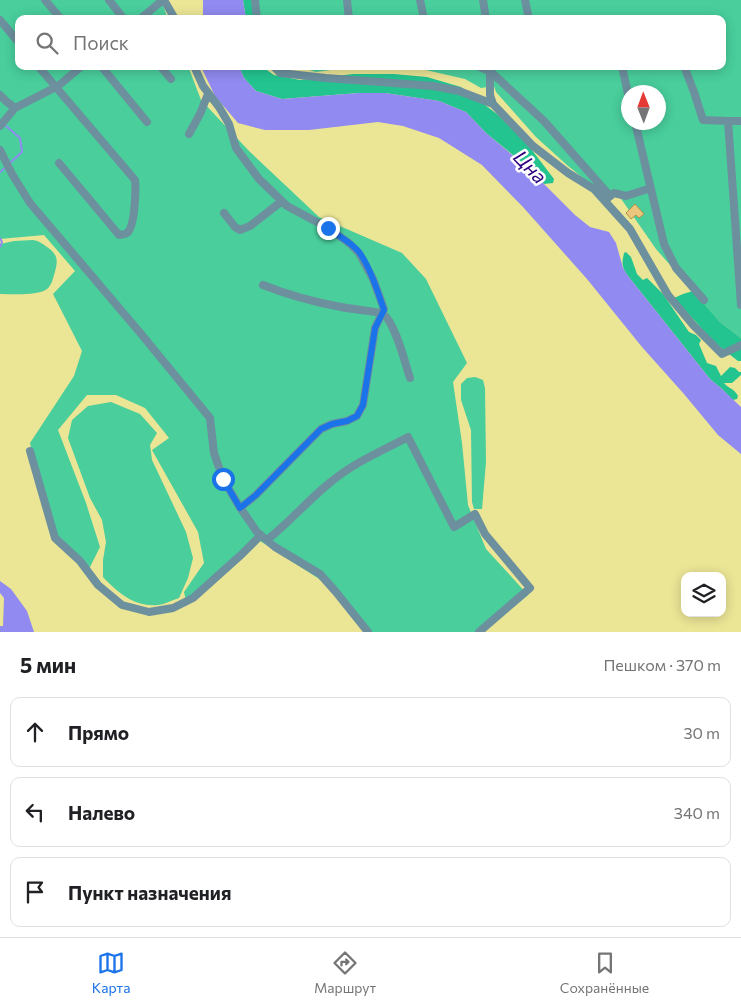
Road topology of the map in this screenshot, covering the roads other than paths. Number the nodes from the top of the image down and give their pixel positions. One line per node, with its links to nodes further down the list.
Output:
1 (45, 0): 9 (lane)
2 (109, 0): 10 (lane)
3 (164, 0): 11 (lane); 12 (lane)
4 (255, 0): 13 (lane)
5 (347, 0): 14 (lane)
6 (420, 0): 15 (lane)
7 (482, 0): 16 (lane)
8 (526, 0): 17 (lane)
9 (58, 15)
10 (121, 15)
11 (145, 15)
12 (173, 15)
13 (257, 15)
14 (349, 15)
15 (423, 15)
16 (485, 15)
17 (528, 15)
18 (0, 20): 19 (lane)
19 (15, 38)
20 (41, 70): 32 (lane)
21 (77, 70): 32 (lane)
22 (104, 70): 39 (lane)
23 (163, 70): 30 (lane)
24 (196, 70): 33 (lane)
25 (277, 70): 35 (lane)
26 (490, 70): 35 (lane)
27 (491, 70): 46 (lane)
28 (623, 70): 31 (lane)
29 (686, 70): 37 (lane)
30 (171, 79)
31 (626, 85)
32 (56, 87): 36 (lane); 44 (lane)
33 (208, 94): 42 (lane); 47 (lane)
34 (0, 95): 36 (lane)
35 (493, 104): 46 (lane)
36 (15, 108): 40 (lane)
37 (728, 121): 38 (lane); 51 (lane)
38 (741, 121)
39 (147, 122)
40 (0, 126)
41 (637, 130): 45 (lane)
42 (189, 134)
43 (0, 150): 56 (lane)
44 (59, 163)
45 (651, 188): 46 (lane); 50 (lane)
46 (608, 199): 53 (lane)
47 (282, 201): 48 (lane); 52 (lane)
48 (224, 213)
49 (263, 284): 52 (lane)
50 (704, 300)
51 (741, 306)
52 (382, 313): 54 (lane); 56 (lane)
53 (741, 345)
54 (410, 378)
55 (30, 451): 57 (lane)
56 (240, 508): 57 (lane)
57 (264, 538): 58 (lane); 59 (lane)
58 (368, 632)
59 (478, 632)

